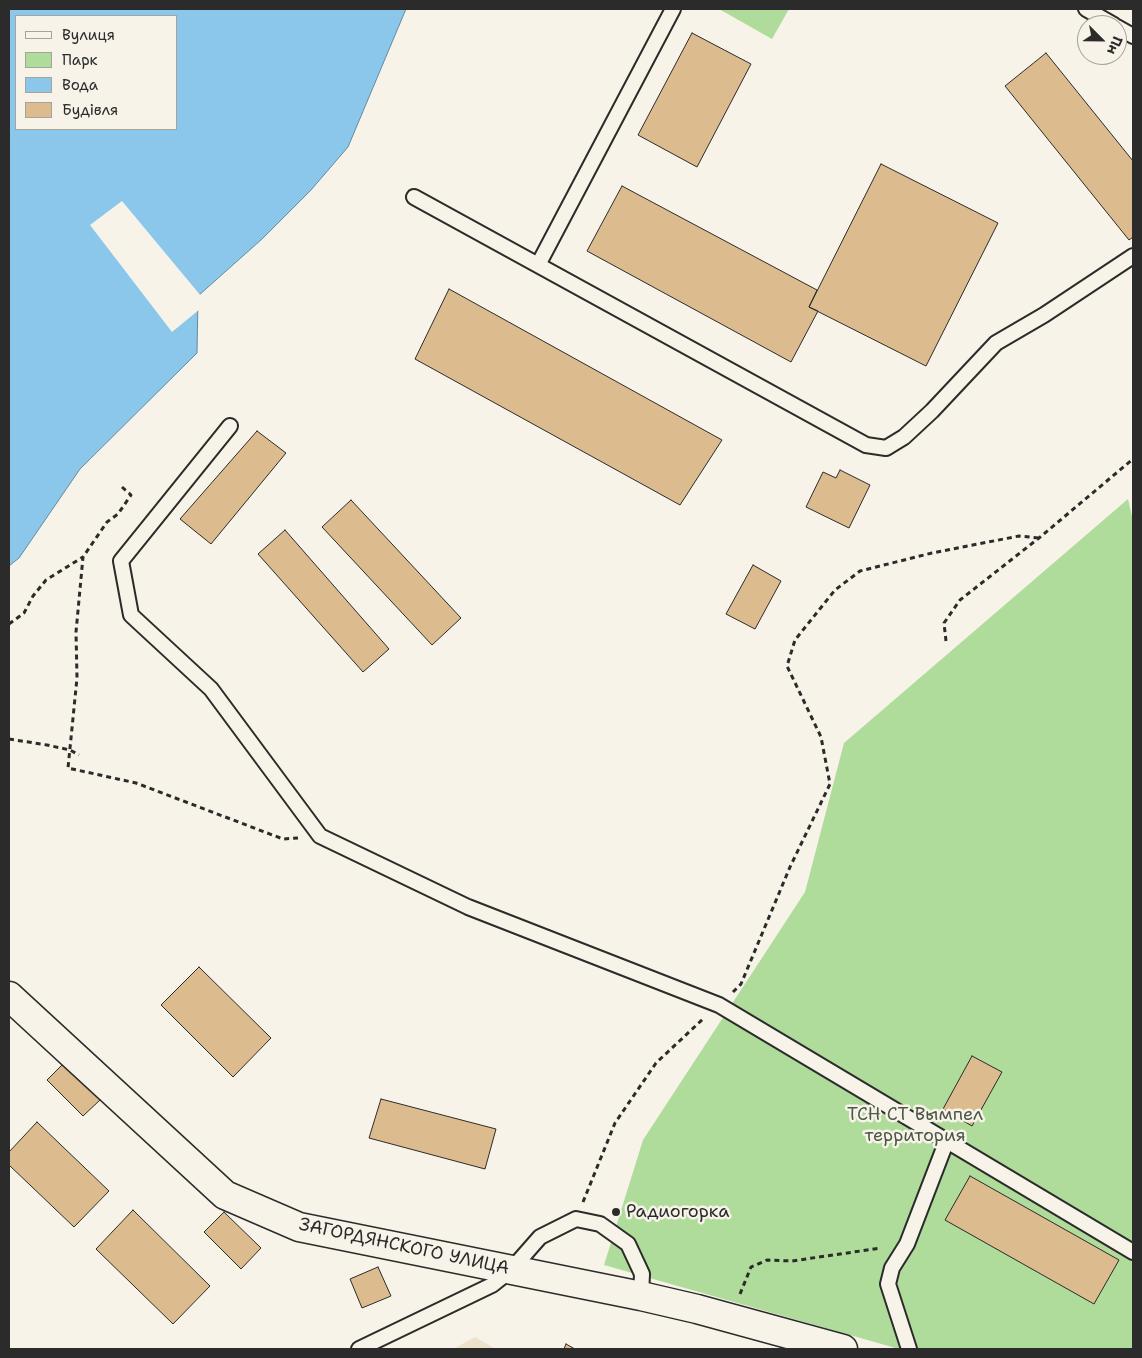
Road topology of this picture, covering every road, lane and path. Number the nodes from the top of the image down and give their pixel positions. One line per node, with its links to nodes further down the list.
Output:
1 (673, 9): 4 (lane)
2 (414, 197): 4 (lane)
3 (1133, 256): 4 (lane)
4 (538, 265)
5 (230, 426): 15 (lane)
6 (1133, 459): 8 (path)
7 (122, 487): 9 (path)
8 (1039, 538): 11 (path); 17 (path)
9 (83, 557): 10 (path); 13 (path)
10 (9, 624)
11 (946, 641)
12 (9, 739): 13 (path)
13 (70, 750): 14 (path); 15 (path)
14 (79, 754)
15 (320, 836): 17 (lane)
16 (9, 996): 22 (street, ЗАГОРДЯНСКОГО УЛИЦА)
17 (719, 1005): 18 (lane); 19 (path)
18 (947, 1140): 20 (lane); 21 (lane)
19 (576, 1219): 22 (lane); 23 (lane)
20 (906, 1244): 24 (path); 27 (lane)
21 (1133, 1252)
22 (512, 1270): 23 (street, ЗАГОРДЯНСКОГО УЛИЦА); 25 (lane)
23 (642, 1296): 26 (street, ЗАГОРДЯНСКОГО УЛИЦА)
24 (737, 1300)
25 (360, 1349)
26 (843, 1349)
27 (909, 1349)

